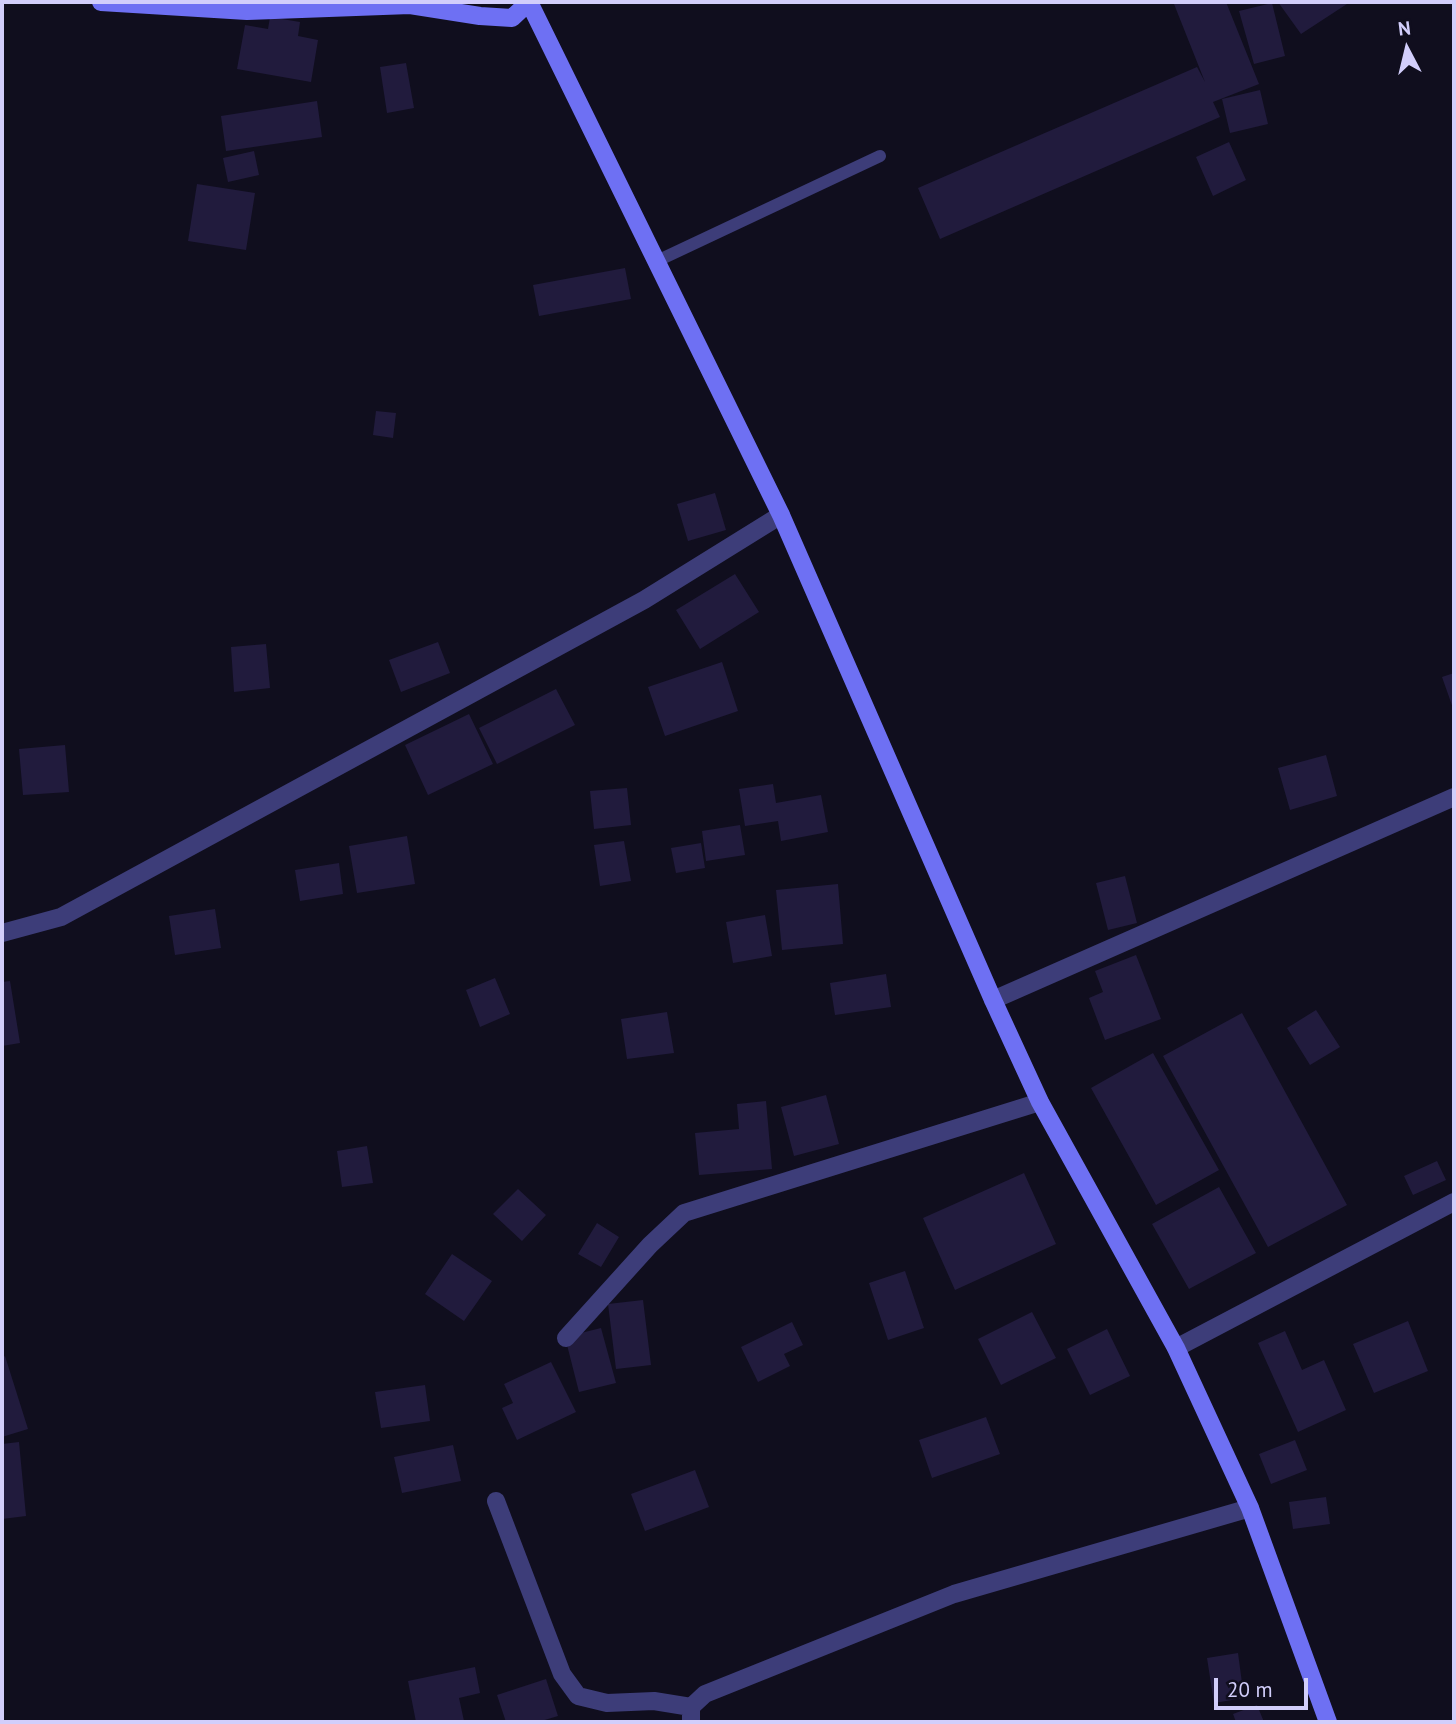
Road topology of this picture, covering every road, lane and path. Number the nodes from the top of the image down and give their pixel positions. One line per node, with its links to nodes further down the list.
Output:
1 (100, 2): 2 (street)
2 (529, 2): 4 (street)
3 (880, 156): 4 (lane)
4 (657, 261): 5 (street)
5 (781, 515): 7 (street); 8 (street)
6 (1454, 797): 8 (street)
7 (2, 933)
8 (993, 1000): 9 (street)
9 (1040, 1102): 11 (street); 12 (street)
10 (1454, 1202): 12 (street)
11 (566, 1338)
12 (1176, 1348): 14 (street)
13 (496, 1501): 15 (street)
14 (1250, 1508): 15 (street); 16 (street)
15 (691, 1714)
16 (1328, 1722)

